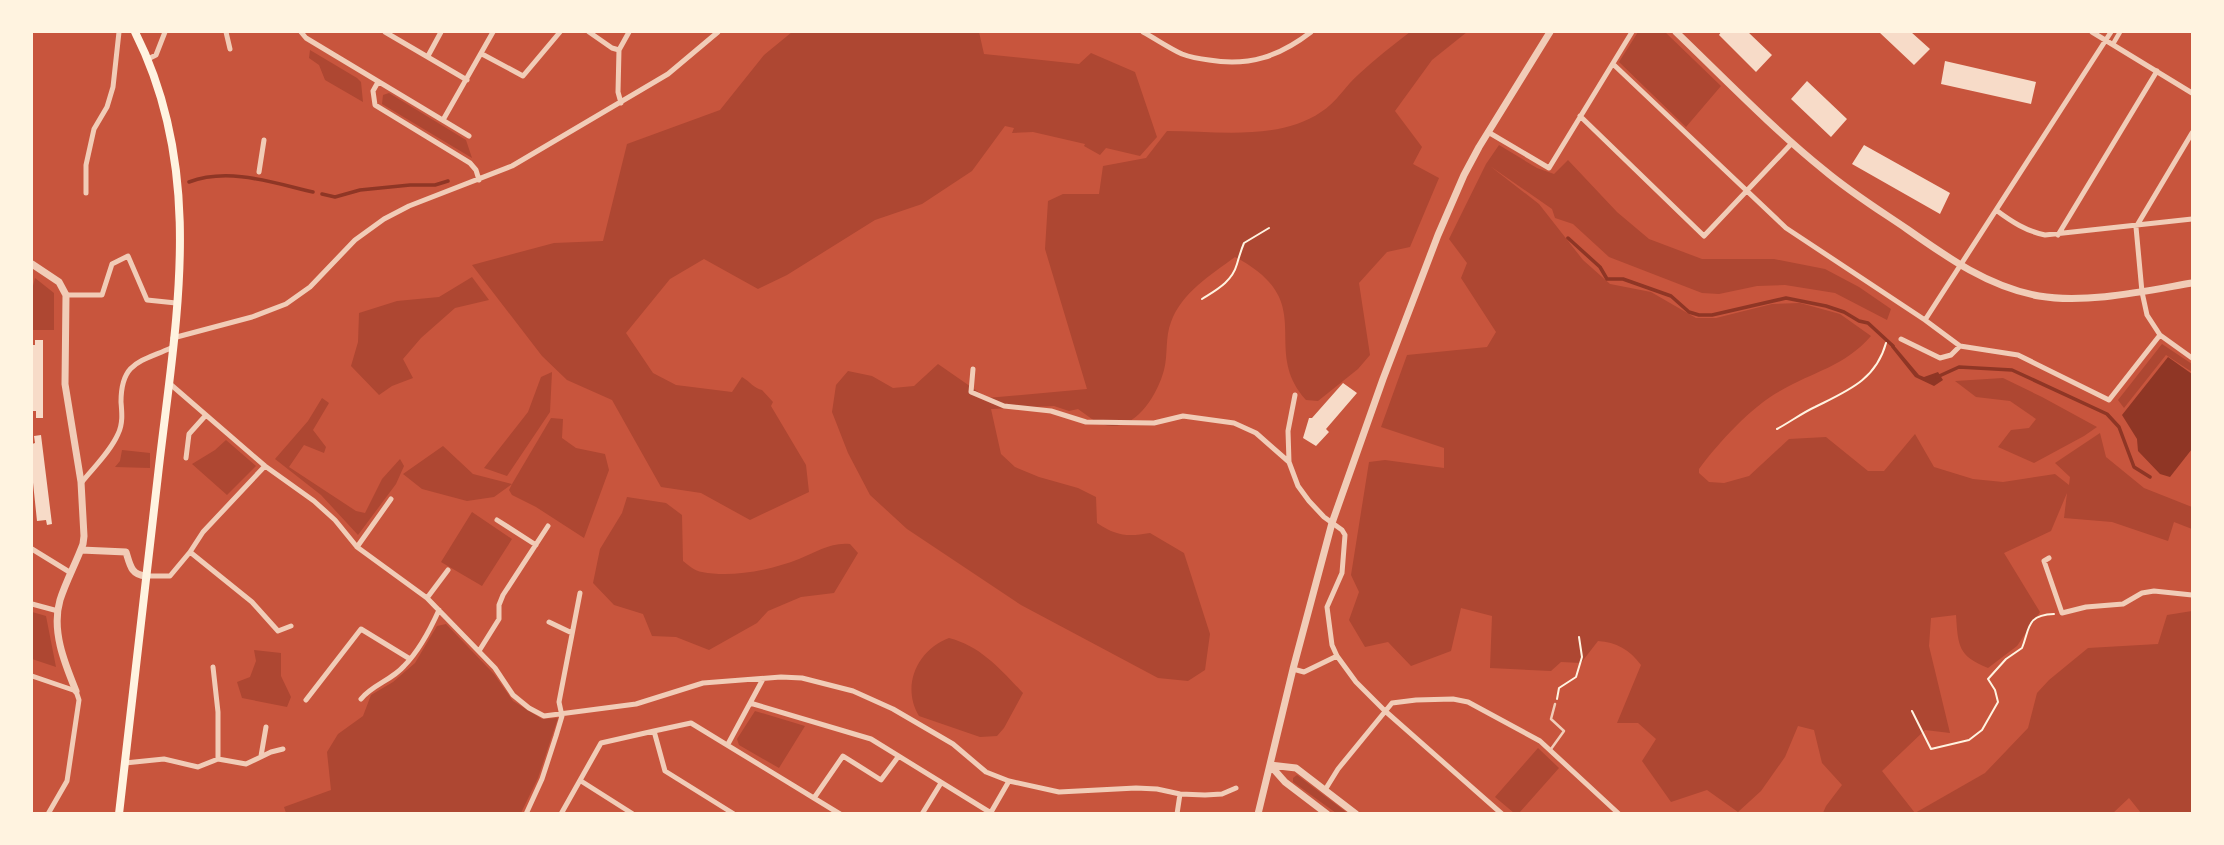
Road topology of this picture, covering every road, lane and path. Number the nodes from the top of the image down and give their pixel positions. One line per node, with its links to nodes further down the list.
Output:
1 (119, 32): 44 (street)
2 (135, 32): 27 (main road)
3 (165, 32): 27 (street)
4 (226, 32): 23 (street)
5 (301, 32): 31 (street)
6 (385, 32): 26 (street)
7 (441, 32): 26 (street)
8 (494, 32): 25 (street)
9 (560, 32): 25 (street)
10 (589, 32): 24 (street)
11 (629, 32): 24 (street)
12 (718, 32): 33 (street)
13 (1143, 32): 14 (street)
14 (1311, 32)
15 (1550, 32): 36 (street)
16 (1632, 32): 28 (street)
17 (1676, 32): 40 (street)
18 (2092, 32): 21 (street)
19 (2111, 32): 21 (street)
20 (2120, 32): 22 (street)
21 (2106, 40): 22 (street); 45 (street)
22 (2113, 44): 29 (street)
23 (230, 49)
24 (619, 50): 33 (street)
25 (482, 54): 30 (street)
26 (428, 56): 30 (street)
27 (148, 59): 56 (main road)
28 (1613, 64): 34 (street); 43 (street)
29 (2157, 71): 32 (street); 49 (street)
30 (467, 80): 35 (street)
31 (378, 82): 35 (street); 42 (street)
32 (2193, 93)
33 (621, 103): 42 (street)
34 (1580, 116): 36 (street); 43 (street)
35 (443, 120): 38 (street)
36 (1488, 132): 75 (street)
37 (2193, 133): 47 (street)
38 (469, 136)
39 (264, 140): 41 (street)
40 (1793, 143): 43 (street); 51 (street)
41 (259, 172)
42 (479, 180): 60 (street)
43 (1748, 192): 57 (street)
44 (86, 193)
45 (1996, 210): 49 (street); 51 (street)
46 (2193, 219): 47 (street)
47 (2136, 227): 49 (street); 53 (street)
48 (1269, 228): 55 (path)
49 (2058, 236)
50 (32, 264): 54 (street)
51 (1960, 265): 53 (street); 57 (street)
52 (2193, 283): 53 (street)
53 (2142, 292): 58 (street)
54 (66, 295): 56 (street); 72 (street)
55 (1202, 299)
56 (177, 303): 60 (main road)
57 (1925, 320): 62 (street)
58 (2160, 335): 62 (street); 63 (street)
59 (1901, 339): 62 (street)
60 (172, 343): 65 (main road); 72 (street)
61 (1886, 343): 68 (path)
62 (1960, 346)
63 (2193, 358)
64 (973, 369): 70 (street)
65 (168, 382): 67 (street); 85 (main road)
66 (1295, 395): 70 (street)
67 (206, 415): 69 (street); 71 (street)
68 (1777, 429)
69 (186, 458)
70 (1289, 462): 75 (street)
71 (265, 466): 78 (street); 81 (street)
72 (81, 482): 80 (street)
73 (391, 499): 78 (street)
74 (497, 520): 77 (street)
75 (1332, 523): 98 (street); 101 (street)
76 (548, 526): 77 (street)
77 (536, 545): 97 (street)
78 (357, 547): 88 (street)
79 (32, 548): 84 (street)
80 (81, 550): 84 (street); 85 (street)
81 (190, 552): 85 (street); 94 (street)
82 (2044, 561): 92 (street)
83 (448, 570): 88 (street)
84 (71, 573): 91 (street)
85 (146, 576): 120 (main road)
86 (580, 593): 95 (street)
87 (2193, 595): 92 (street)
88 (428, 598): 90 (street)
89 (32, 604): 91 (street)
90 (439, 610): 97 (street); 99 (street)
91 (58, 611): 104 (street)
92 (2062, 613): 110 (path)
93 (549, 622): 95 (street)
94 (291, 626)
95 (572, 633): 111 (street)
96 (1579, 637): 108 (path)
97 (479, 651): 111 (street)
98 (1338, 656): 101 (street); 109 (street)
99 (410, 659): 105 (street); 106 (street)
100 (213, 667): 119 (street)
101 (1293, 669): 121 (street)
102 (32, 676): 104 (street)
103 (763, 679): 107 (street); 111 (street); 123 (street)
104 (76, 691): 131 (street)
105 (306, 699)
106 (360, 699)
107 (750, 703): 114 (street); 118 (street)
108 (1555, 704): 116 (lane)
109 (1384, 710): 116 (street); 126 (street); 142 (street)
110 (1912, 711)
111 (561, 712): 129 (street)
112 (266, 727): 117 (street)
113 (654, 731): 114 (street); 122 (street); 135 (street)
114 (728, 744): 128 (street)
115 (283, 749): 117 (street)
116 (1550, 750): 143 (street)
117 (261, 756): 119 (street)
118 (898, 757): 124 (street); 128 (street)
119 (218, 759): 120 (street)
120 (124, 763): 132 (main road)
121 (1270, 765): 126 (street); 139 (street); 140 (street)
122 (581, 781): 133 (street); 134 (street)
123 (1009, 781): 127 (street); 130 (street)
124 (941, 783): 130 (street); 137 (street)
125 (1236, 788): 127 (street)
126 (1325, 790): 141 (street)
127 (1180, 794): 138 (street)
128 (814, 798): 136 (street)
129 (527, 813)
130 (990, 813)
131 (48, 814)
132 (119, 814)
133 (561, 814)
134 (633, 814)
135 (734, 814)
136 (840, 814)
137 (922, 814)
138 (1177, 814)
139 (1258, 814)
140 (1327, 814)
141 (1356, 814)
142 (1502, 814)
143 (1619, 814)

